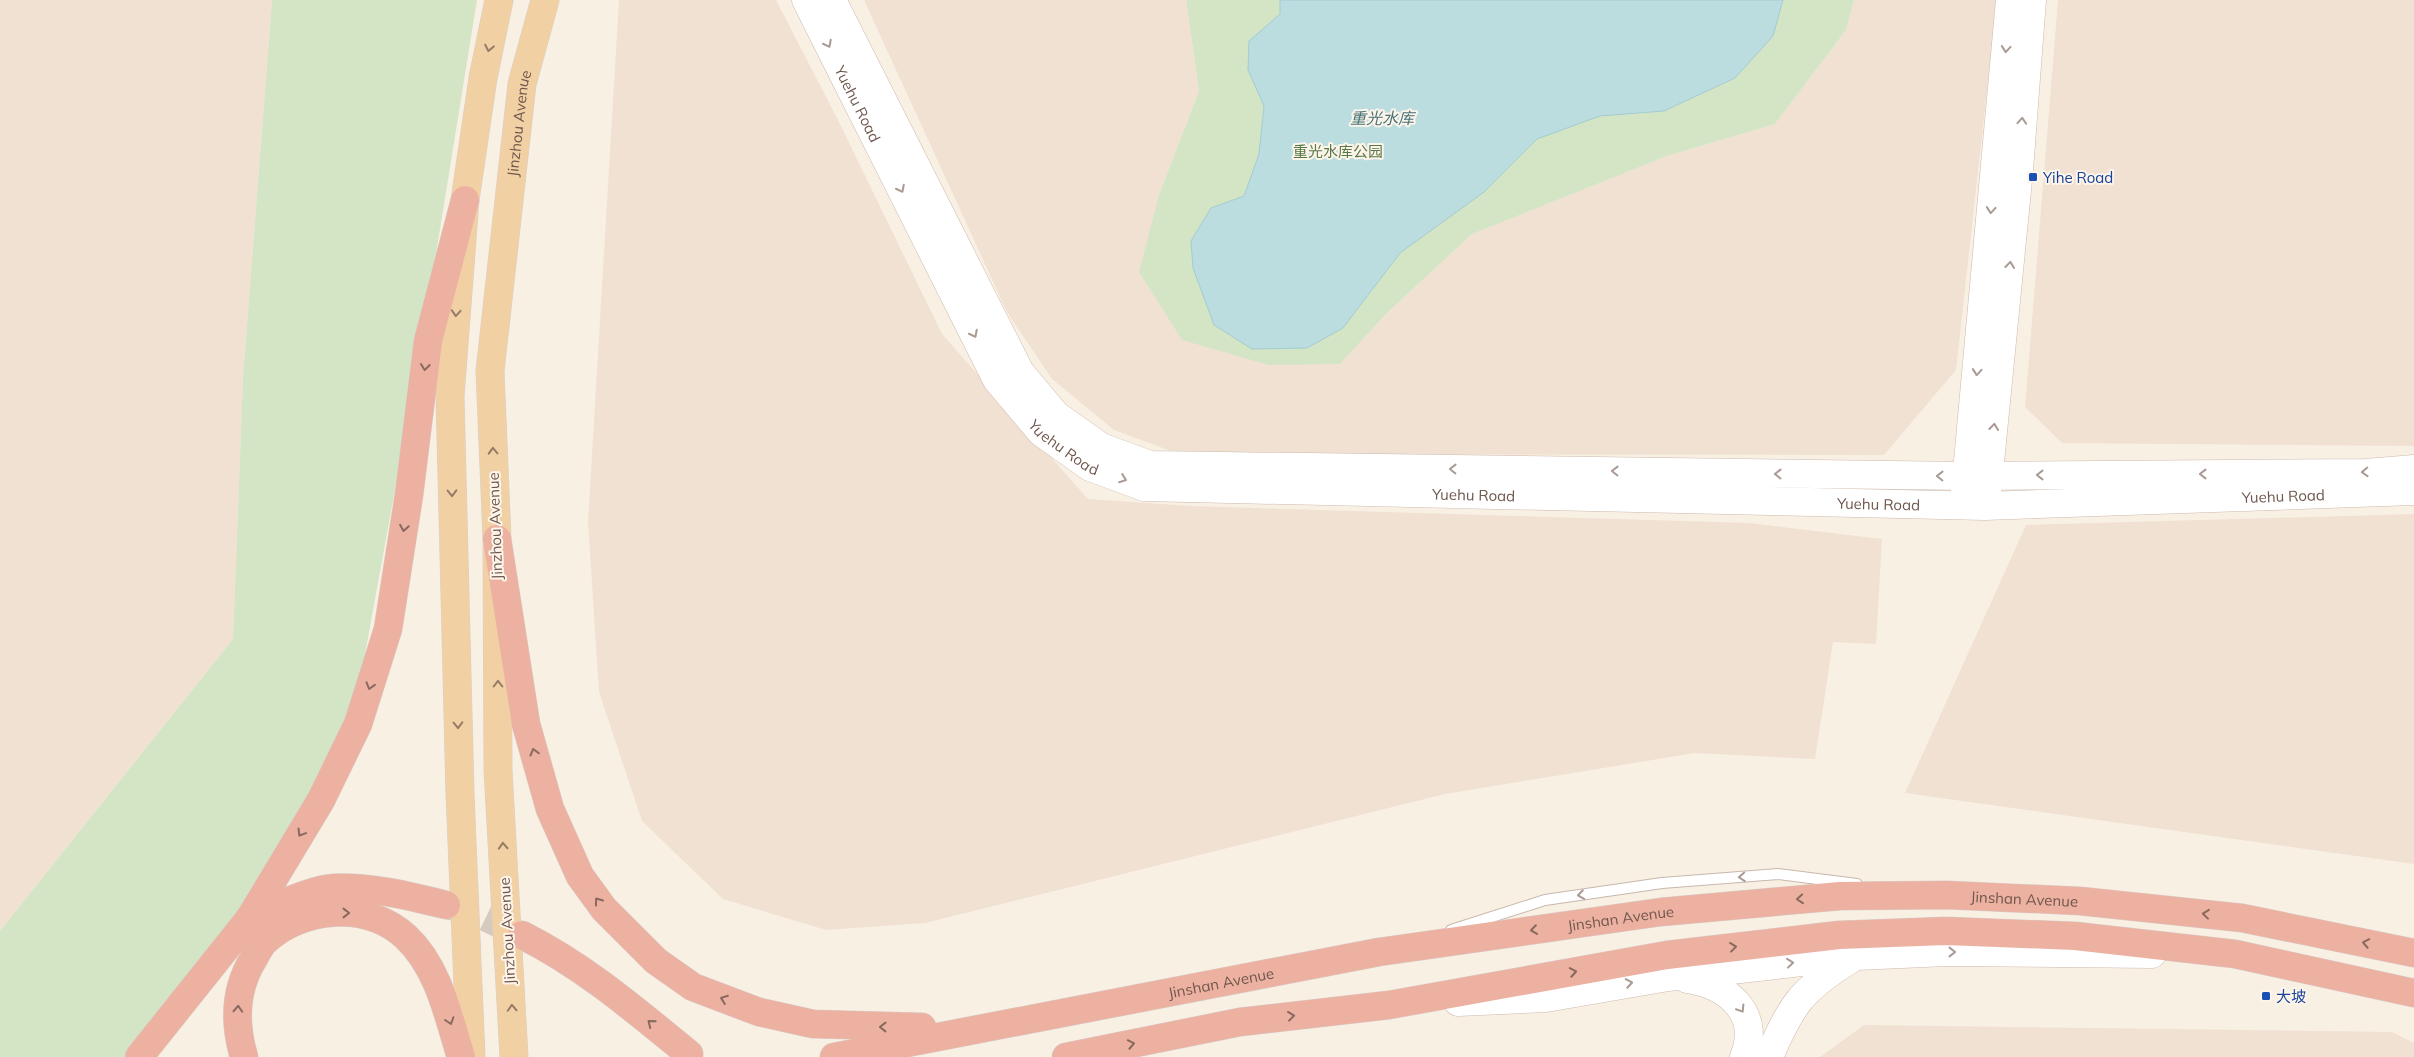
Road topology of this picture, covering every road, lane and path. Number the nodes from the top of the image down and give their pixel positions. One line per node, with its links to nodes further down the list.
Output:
1 (499, 0): 9 (main road, one-way to 9)
2 (532, 0): 8 (main road)
3 (545, 0): 8 (main road, Jinzhou Avenue)
4 (806, 0): 13 (main road, Yuehu Road, one-way to 13)
5 (832, 0): 11 (main road, Yuehu Road, one-way to 5)
6 (2010, 0): 11 (main road, one-way to 11)
7 (2032, 0): 11 (main road, one-way to 7)
8 (522, 84): 14 (main road, Jinzhou Avenue, one-way to 8)
9 (465, 200): 16 (highway, one-way to 16); 30 (main road, one-way to 30)
10 (2414, 469): 11 (main road, Yuehu Road, one-way to 11)
11 (1978, 476): 13 (main road)
12 (2414, 490): 13 (main road, Yuehu Road)
13 (1975, 506)
14 (497, 539): 25 (highway, one-way to 14); 31 (main road, Jinzhou Avenue, one-way to 14)
15 (446, 905): 16 (highway)
16 (250, 918): 27 (highway)
17 (522, 935): 26 (highway, one-way to 17)
18 (2414, 953): 25 (highway, Jinshan Avenue, one-way to 25)
19 (2235, 954): 20 (main road, one-way to 19); 22 (highway); 23 (highway, one-way to 19)
20 (1857, 956): 21 (main road, one-way to 20); 36 (main road)
21 (1668, 977): 23 (main road, one-way to 21); 35 (main road, one-way to 35)
22 (2414, 993)
23 (1389, 1005): 24 (highway, one-way to 23)
24 (1240, 1022): 33 (highway, one-way to 24); 34 (highway)
25 (984, 1028): 32 (highway, Jinshan Avenue)
26 (689, 1054)
27 (139, 1057)
28 (244, 1057): 29 (highway, one-way to 29)
29 (461, 1057)
30 (471, 1057)
31 (514, 1057)
32 (834, 1057)
33 (1066, 1057)
34 (1166, 1057)
35 (1744, 1057)
36 (1769, 1057)

